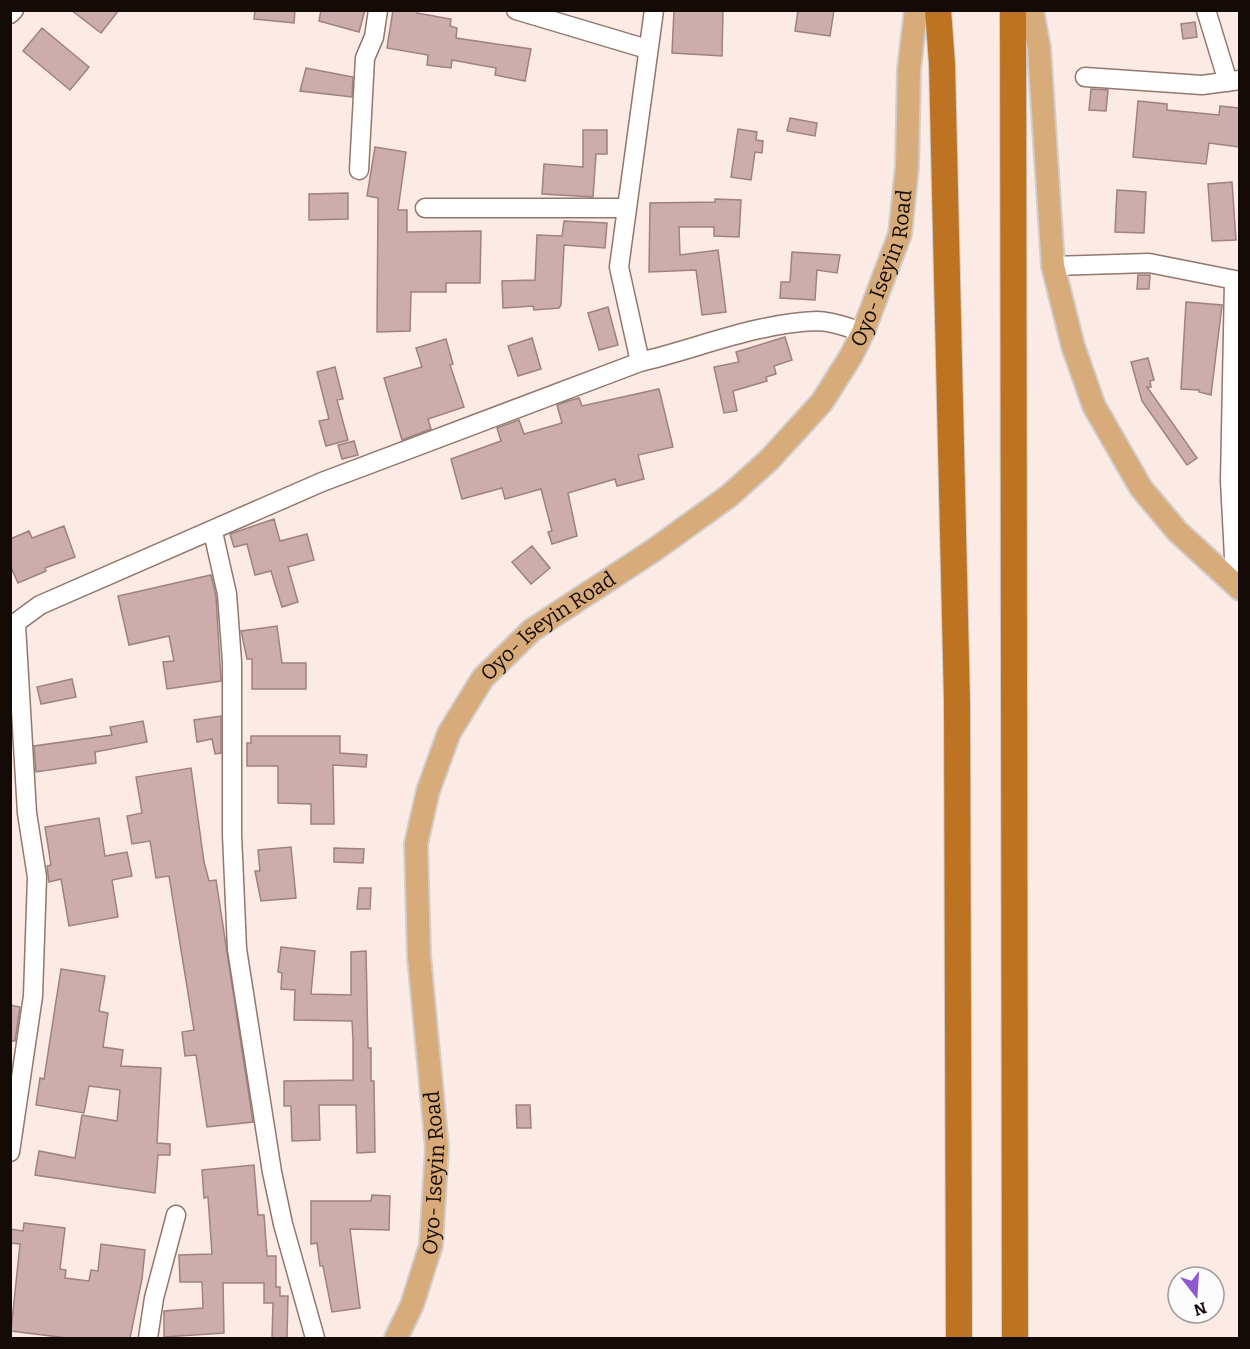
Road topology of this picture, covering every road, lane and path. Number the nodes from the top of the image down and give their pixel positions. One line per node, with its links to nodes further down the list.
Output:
1 (14, 10): 9 (street)
2 (378, 10): 13 (street)
3 (516, 10): 10 (street)
4 (654, 10): 10 (street)
5 (916, 10): 18 (main road, Oyo- Iseyin Road)
6 (938, 10): 28 (highway)
7 (1206, 10): 12 (street)
8 (1027, 11): 16 (main road); 29 (highway)
9 (10, 14)
10 (647, 49): 15 (street)
11 (1085, 77): 12 (street)
12 (1234, 81)
13 (359, 170)
14 (424, 208): 15 (street)
15 (627, 208): 19 (street)
16 (1053, 266): 17 (street); 21 (main road)
17 (1237, 281): 21 (street)
18 (863, 332): 19 (street); 27 (main road, Oyo- Iseyin Road)
19 (640, 362): 20 (street)
20 (213, 532): 22 (street); 26 (street)
21 (1237, 582)
22 (14, 626): 23 (street)
23 (10, 1152)
24 (176, 1215): 25 (street)
25 (148, 1338)
26 (315, 1338)
27 (396, 1338)
28 (959, 1338)
29 (1015, 1338)

